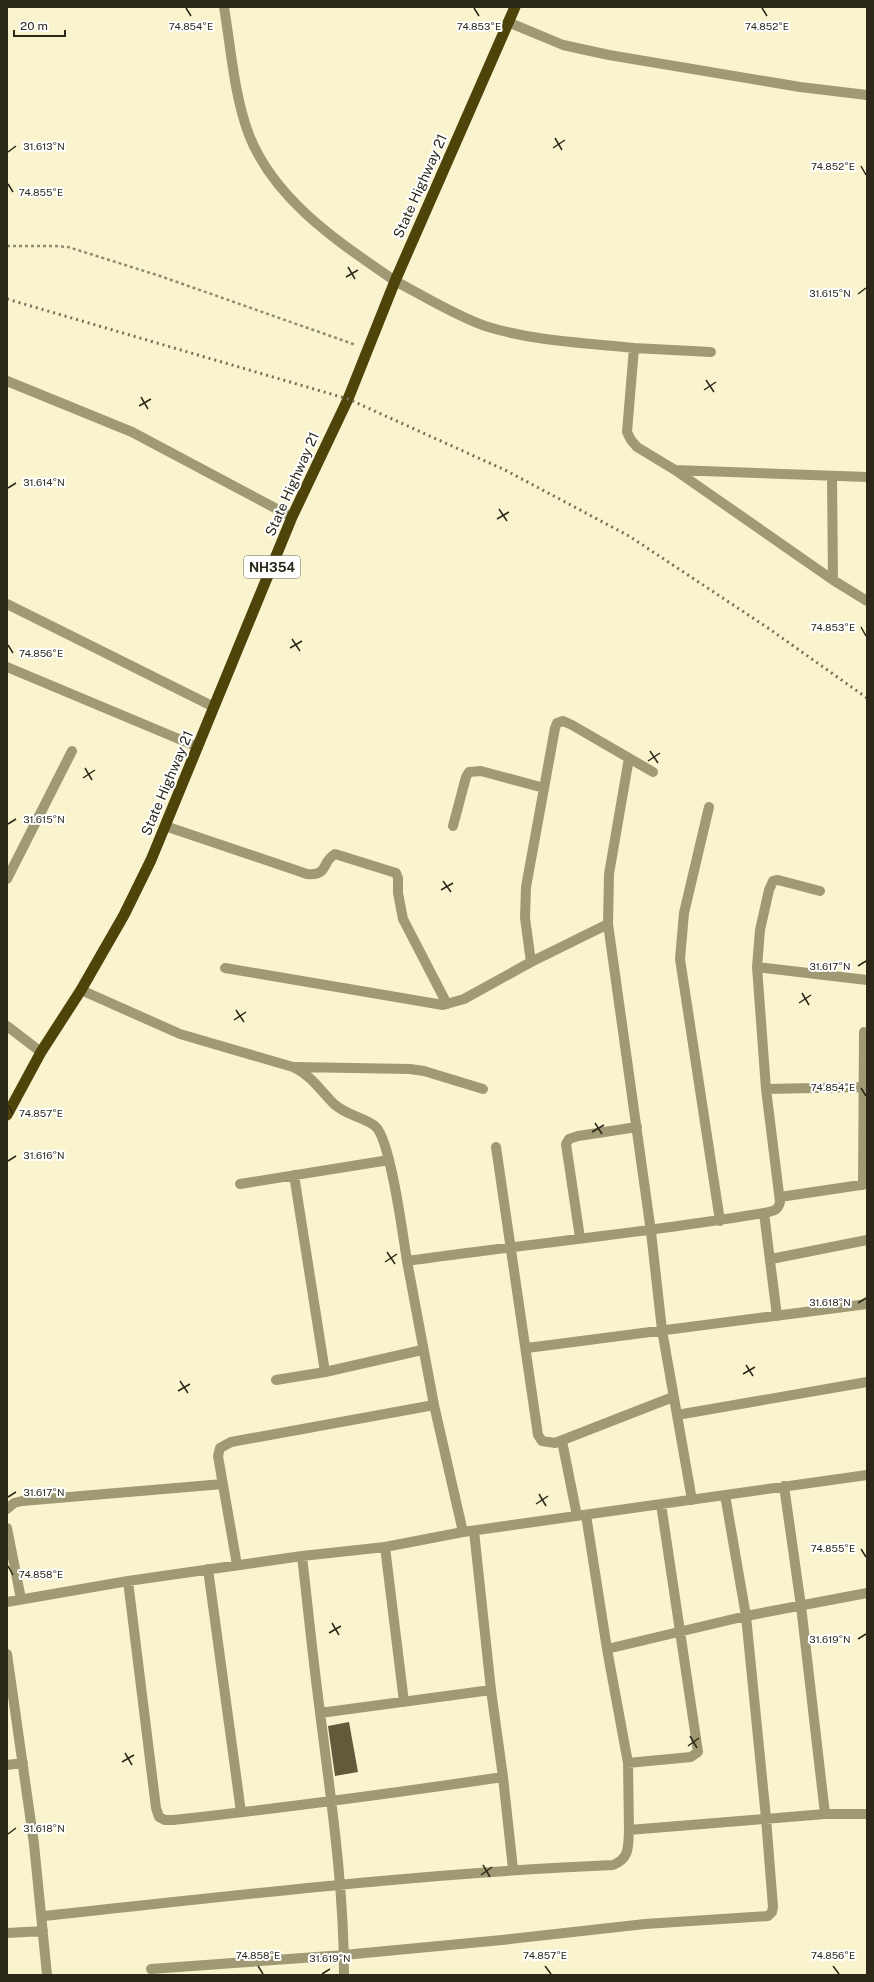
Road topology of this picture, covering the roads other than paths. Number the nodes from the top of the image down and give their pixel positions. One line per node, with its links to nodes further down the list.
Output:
1 (224, 7): 5 (street)
2 (515, 7): 3 (highway, State Highway 21 / NH354)
3 (508, 22): 4 (street); 5 (highway, State Highway 21 / NH354)
4 (867, 95)
5 (394, 282): 6 (street); 12 (highway, State Highway 21 / NH354)
6 (634, 348): 7 (street); 9 (street)
7 (711, 352)
8 (7, 380): 12 (street)
9 (675, 470): 10 (street); 13 (street)
10 (832, 476): 11 (street); 13 (street)
11 (867, 477)
12 (292, 517): 17 (highway, State Highway 21 / NH354)
13 (834, 580): 14 (street)
14 (867, 601)
15 (7, 604): 17 (street)
16 (7, 667): 18 (street)
17 (214, 707): 18 (highway, State Highway 21 / NH354)
18 (198, 747): 24 (highway, State Highway 21 / NH354)
19 (72, 751): 26 (street)
20 (629, 758): 21 (street); 22 (street); 28 (street)
21 (654, 772)
22 (544, 788): 25 (street); 29 (street)
23 (709, 807): 51 (street)
24 (165, 826): 33 (highway, State Highway 21 / NH354); 34 (street)
25 (453, 826)
26 (7, 879)
27 (820, 891): 30 (street)
28 (608, 924): 29 (street); 43 (street)
29 (531, 962): 34 (street)
30 (757, 967): 32 (street); 41 (street)
31 (226, 968): 34 (street)
32 (867, 980)
33 (81, 990): 37 (highway, State Highway 21 / NH354); 38 (street)
34 (447, 1004)
35 (7, 1026): 37 (street)
36 (864, 1032): 39 (street)
37 (41, 1052): 42 (highway, State Highway 21 / NH354)
38 (293, 1067): 40 (street); 45 (street)
39 (863, 1087): 41 (street); 48 (street)
40 (483, 1089)
41 (766, 1089): 49 (street)
42 (7, 1115)
43 (637, 1127): 52 (street); 53 (street)
44 (496, 1147): 55 (street)
45 (389, 1160): 46 (street); 57 (street)
46 (294, 1175): 47 (street); 63 (street)
47 (240, 1184)
48 (865, 1185): 49 (street)
49 (780, 1197): 50 (street)
50 (764, 1213): 51 (street); 56 (street)
51 (720, 1221): 52 (street)
52 (651, 1232): 53 (street); 60 (street)
53 (580, 1238): 55 (street)
54 (867, 1240): 56 (street)
55 (511, 1246): 57 (street); 61 (street)
56 (771, 1259): 59 (street)
57 (407, 1262): 62 (street)
58 (867, 1304): 59 (street)
59 (777, 1316): 60 (street)
60 (662, 1330): 61 (street); 66 (street)
61 (526, 1348): 69 (street)
62 (422, 1350): 63 (street); 67 (street)
63 (325, 1372): 64 (street)
64 (276, 1380)
65 (867, 1382): 68 (street)
66 (673, 1397): 68 (street); 69 (street)
67 (434, 1405): 71 (street); 80 (street)
68 (676, 1415): 74 (street)
69 (562, 1441): 77 (street)
70 (867, 1474): 72 (street)
71 (223, 1484): 76 (street); 83 (street)
72 (784, 1486): 73 (street); 89 (street)
73 (726, 1495): 74 (street); 90 (street)
74 (692, 1500): 75 (street)
75 (661, 1504): 77 (street); 91 (street)
76 (7, 1509)
77 (581, 1516): 79 (street); 92 (street)
78 (7, 1528): 87 (street)
79 (474, 1531): 80 (street); 94 (street)
80 (463, 1532): 81 (street)
81 (385, 1547): 82 (street); 95 (street)
82 (302, 1556): 83 (street); 96 (street)
83 (237, 1565): 84 (street)
84 (208, 1569): 85 (street); 102 (street)
85 (128, 1581): 87 (street); 102 (street)
86 (867, 1593): 89 (street)
87 (21, 1599): 88 (street)
88 (7, 1602)
89 (801, 1606): 90 (street); 103 (street)
90 (746, 1616): 91 (street); 105 (street)
91 (681, 1632): 92 (street); 98 (street)
92 (607, 1648): 98 (street)
93 (7, 1654): 97 (street)
94 (491, 1690): 95 (street); 100 (street)
95 (404, 1702): 96 (street)
96 (320, 1713): 101 (street)
97 (23, 1763): 99 (street); 109 (street)
98 (628, 1764): 106 (street)
99 (7, 1765)
100 (504, 1777): 101 (street); 107 (street)
101 (333, 1802): 102 (street); 108 (street)
102 (241, 1812)
103 (825, 1814): 104 (street); 105 (street)
104 (867, 1814)
105 (766, 1818): 106 (street); 112 (street)
106 (629, 1830): 107 (street)
107 (513, 1869): 108 (street)
108 (341, 1885): 109 (street); 112 (street)
109 (42, 1916): 110 (street)
110 (43, 1931): 111 (street); 114 (street)
111 (7, 1933)
112 (344, 1955): 113 (street); 115 (street)
113 (151, 1969)
114 (48, 1975)
115 (344, 1975)

